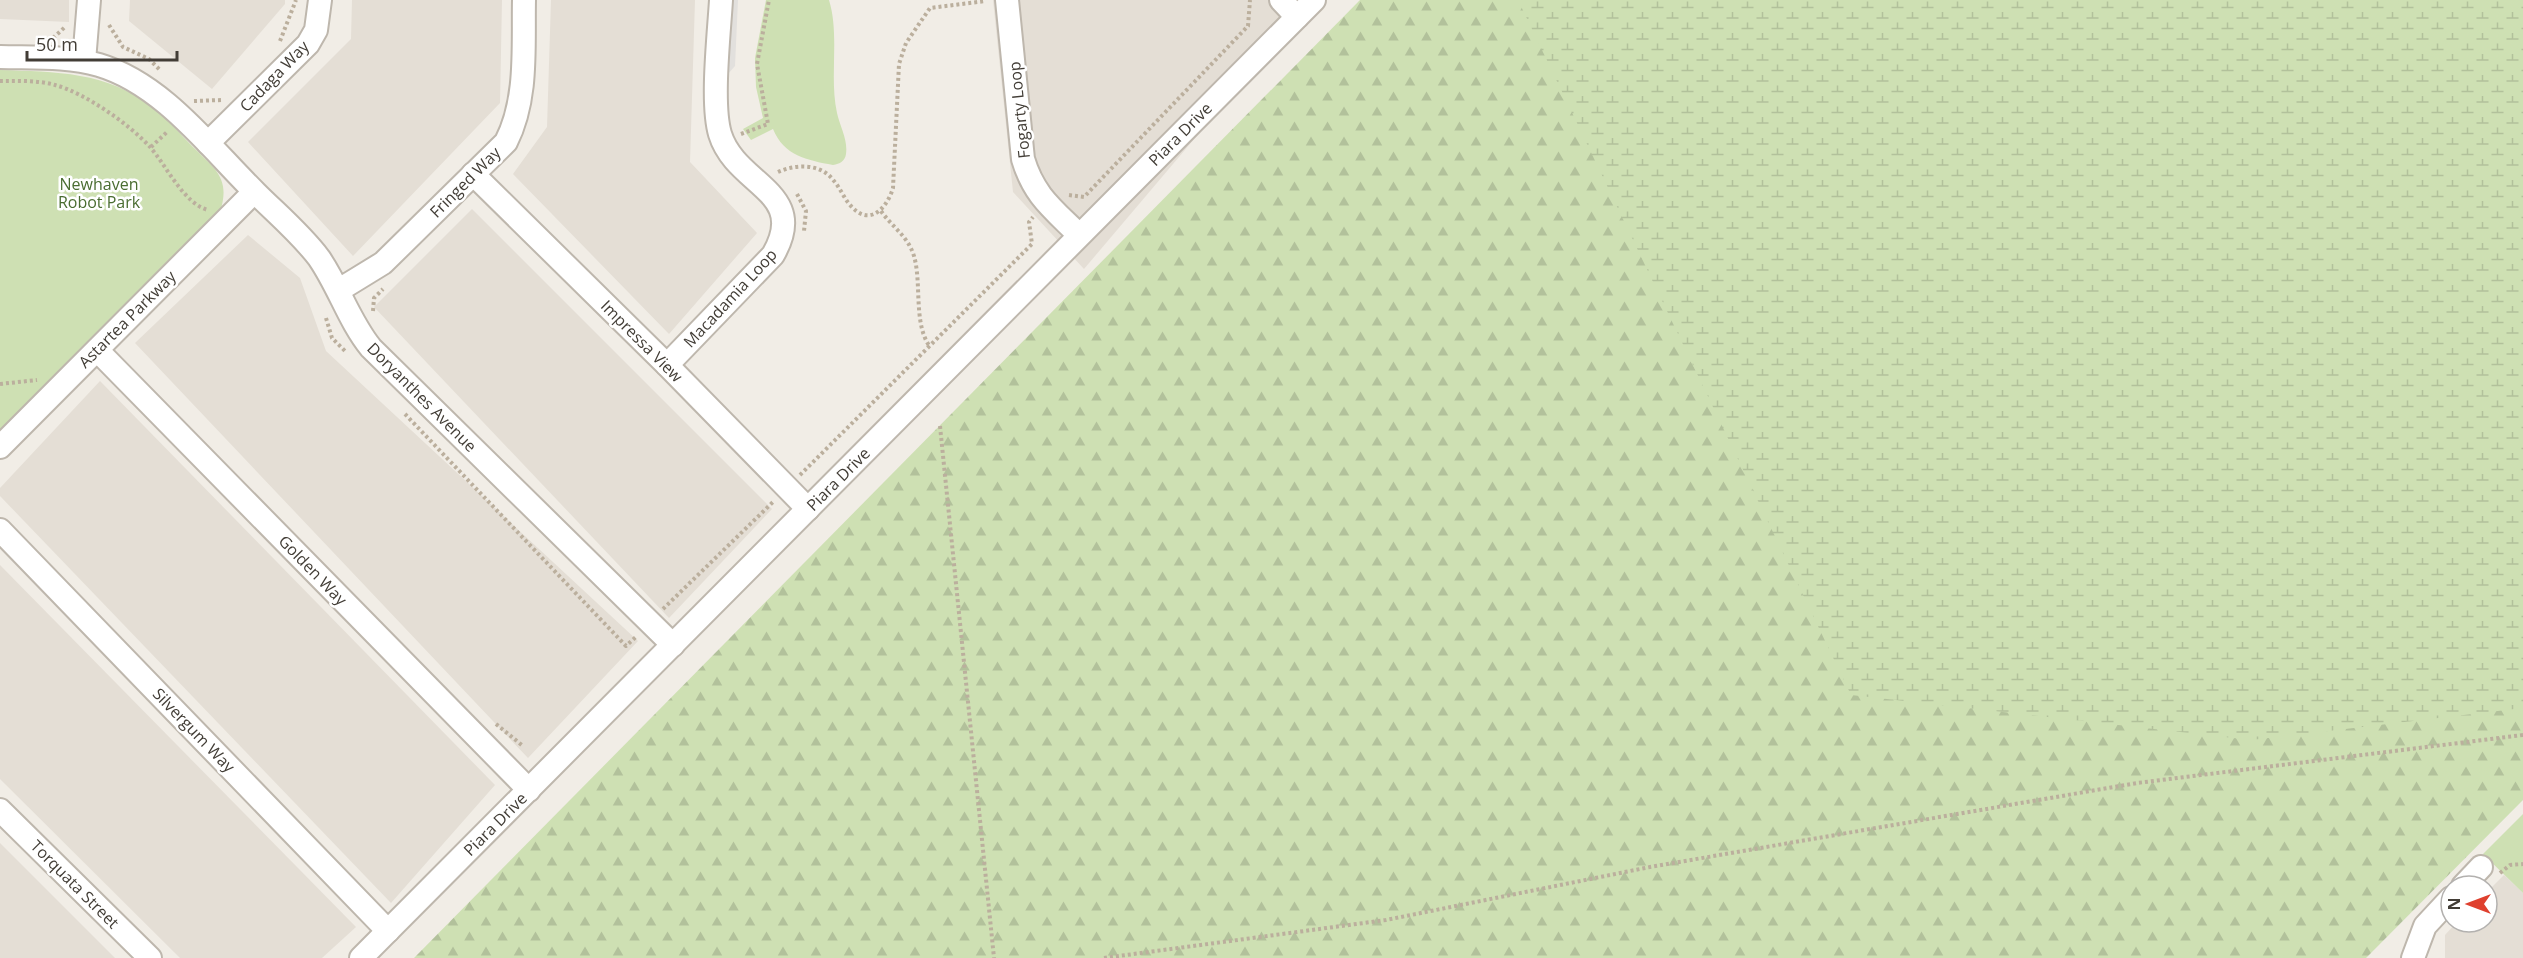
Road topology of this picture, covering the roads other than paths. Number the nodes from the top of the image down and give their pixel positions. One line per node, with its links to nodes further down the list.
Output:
1 (320, 0): 11 (street, Cadaga Way)
2 (524, 0): 12 (street, Fringed Way)
3 (721, 0): 17 (street, Macadamia Loop)
4 (1007, 0): 14 (street, Fogarty Loop)
5 (1281, 0): 8 (street)
6 (1314, 0): 8 (street, Piara Drive)
7 (89, 10): 10 (street)
8 (1297, 16): 14 (street, Piara Drive)
9 (0, 57): 10 (street, Doryanthes Avenue)
10 (84, 61): 11 (street, Doryanthes Avenue)
11 (208, 143): 13 (street, Doryanthes Avenue)
12 (473, 174): 15 (street, Fringed Way); 17 (street, Impressa View)
13 (254, 192): 15 (street, Doryanthes Avenue); 16 (street, Astartea Parkway)
14 (1079, 236): 19 (street, Piara Drive)
15 (339, 290): 21 (street, Doryanthes Avenue)
16 (97, 350): 18 (street, Astartea Parkway); 22 (street, Golden Way)
17 (667, 365): 19 (street, Impressa View)
18 (0, 447)
19 (808, 509): 21 (street, Piara Drive)
20 (0, 530): 25 (street, Silvergum Way)
21 (673, 645): 22 (street, Piara Drive)
22 (529, 790): 25 (street, Piara Drive)
23 (0, 810): 26 (street, Torquata Street)
24 (2439, 911): 28 (street)
25 (388, 931): 27 (street, Piara Drive)
26 (150, 958)
27 (361, 958)
28 (2413, 958)

